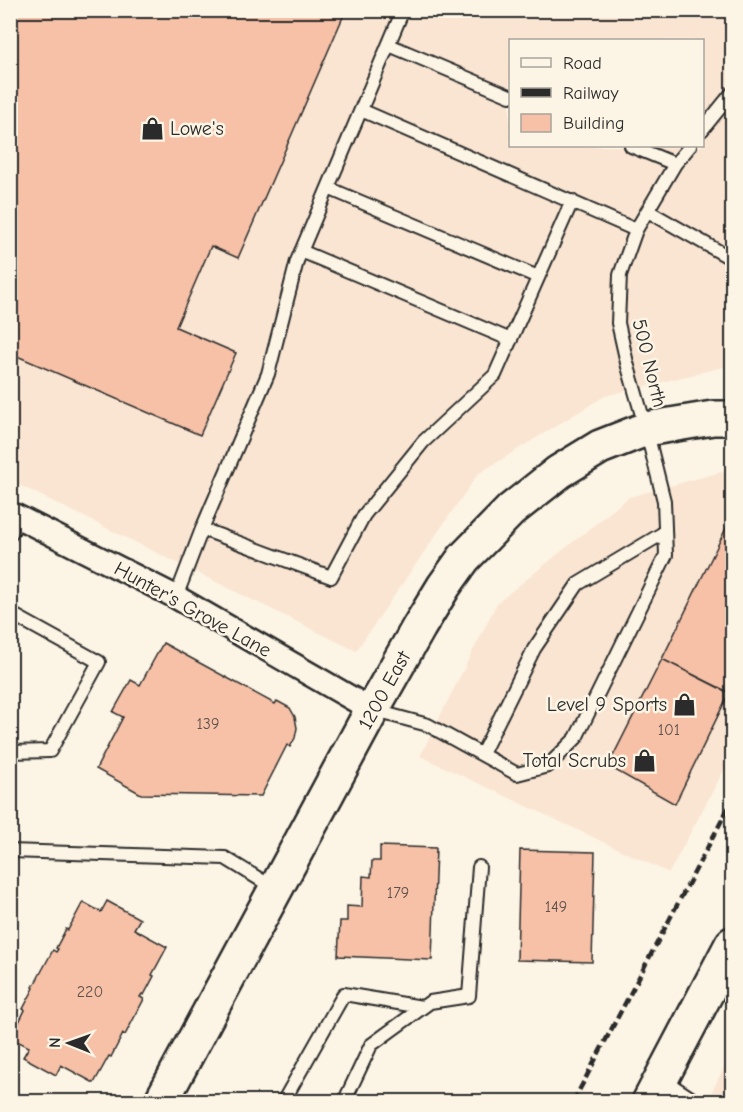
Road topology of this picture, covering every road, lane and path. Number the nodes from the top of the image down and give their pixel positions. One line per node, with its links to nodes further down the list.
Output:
1 (404, 10): 2 (lane)
2 (389, 45): 4 (lane); 5 (lane)
3 (732, 93): 6 (lane)
4 (509, 96)
5 (361, 110): 10 (lane); 11 (lane)
6 (704, 128)
7 (633, 147): 9 (lane)
8 (689, 147): 9 (lane, 500 North)
9 (675, 164): 12 (lane, 500 North)
10 (328, 188): 14 (lane); 16 (lane)
11 (572, 201): 13 (lane); 16 (lane)
12 (648, 211): 13 (lane, 500 North); 15 (lane)
13 (636, 230): 19 (lane, 500 North)
14 (301, 251): 17 (lane); 21 (lane)
15 (732, 259)
16 (538, 277): 17 (lane)
17 (511, 340): 21 (lane)
18 (732, 418): 19 (main road, 1200 East)
19 (646, 429): 22 (lane, 500 North); 25 (main road, 1200 East)
20 (14, 522): 23 (street, Hunter's Grove Lane)
21 (202, 529): 23 (lane)
22 (665, 532): 27 (lane); 27 (lane, 500 North)
23 (176, 597): 25 (street, Hunter's Grove Lane)
24 (10, 613): 26 (lane)
25 (372, 710): 27 (lane, 500 North); 30 (main road, 1200 East)
26 (10, 753)
27 (482, 754)
28 (10, 852): 30 (lane)
29 (479, 867): 32 (lane)
30 (276, 889): 36 (main road, 1200 East)
31 (732, 944): 35 (main road)
32 (422, 1007): 37 (lane); 38 (lane)
33 (732, 1079): 34 (path)
34 (728, 1088)
35 (655, 1090): 39 (lane)
36 (161, 1101)
37 (283, 1101)
38 (344, 1101)
39 (697, 1101)

